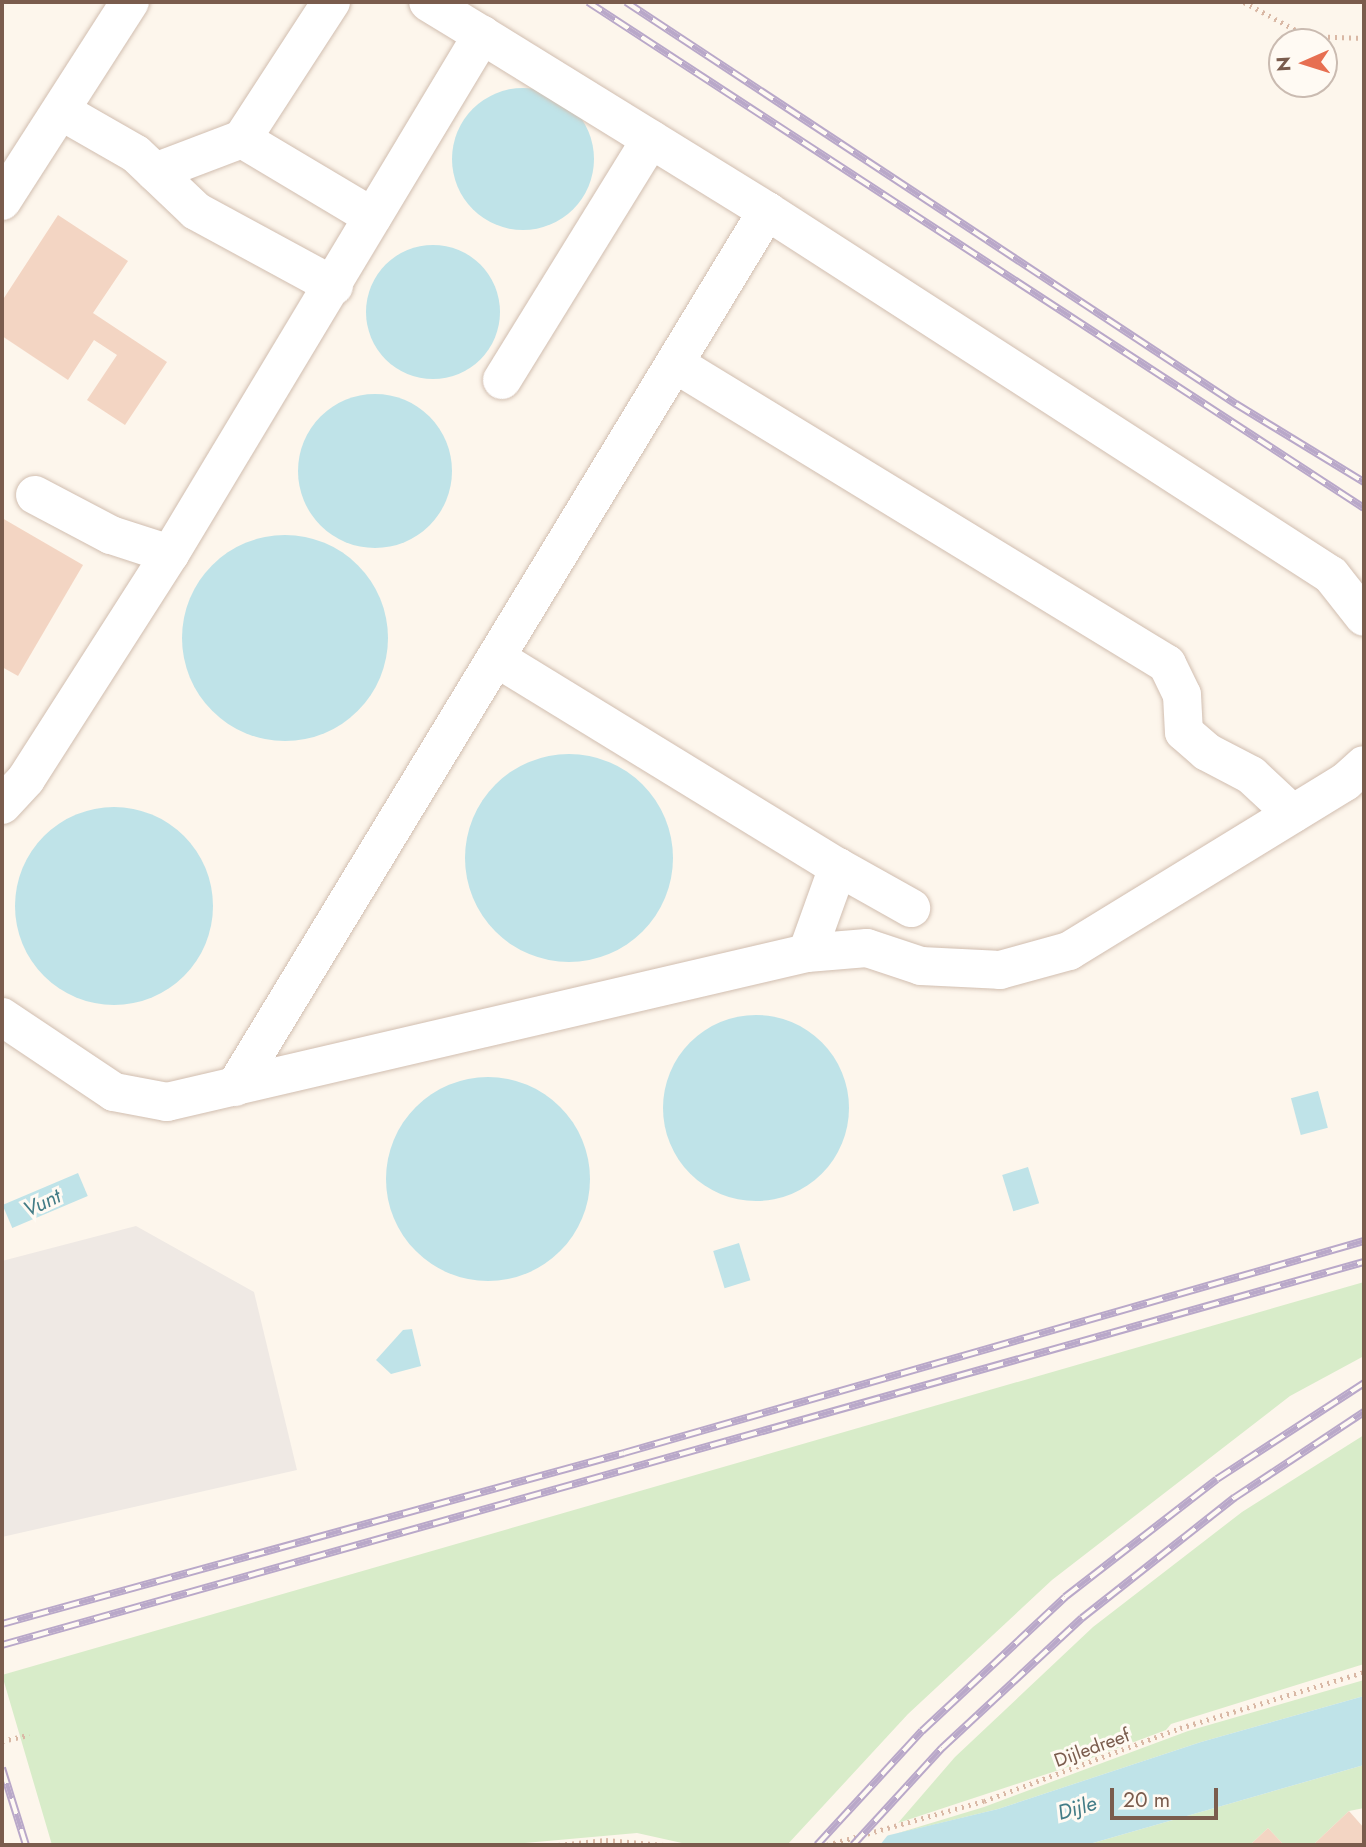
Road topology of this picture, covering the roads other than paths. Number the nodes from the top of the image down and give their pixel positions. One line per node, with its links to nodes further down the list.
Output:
1 (130, 2): 5 (lane)
2 (331, 2): 6 (lane)
3 (428, 2): 4 (lane)
4 (482, 35): 7 (lane); 11 (lane)
5 (61, 111): 8 (lane); 9 (lane)
6 (242, 139): 8 (lane); 11 (lane)
7 (651, 139): 10 (lane); 14 (lane)
8 (155, 172): 12 (lane)
9 (2, 201)
10 (767, 211): 13 (lane); 17 (lane)
11 (373, 217): 12 (lane)
12 (334, 286): 16 (lane)
13 (677, 365): 18 (lane); 21 (lane)
14 (502, 380)
15 (13, 501): 16 (lane)
16 (170, 554): 20 (lane)
17 (1364, 617)
18 (498, 659): 22 (lane); 26 (lane)
19 (1364, 765): 21 (lane)
20 (10, 784)
21 (1293, 814): 24 (lane)
22 (838, 867): 23 (lane); 24 (lane)
23 (911, 908)
24 (807, 953): 26 (lane)
25 (2, 1017): 26 (lane)
26 (235, 1087)

